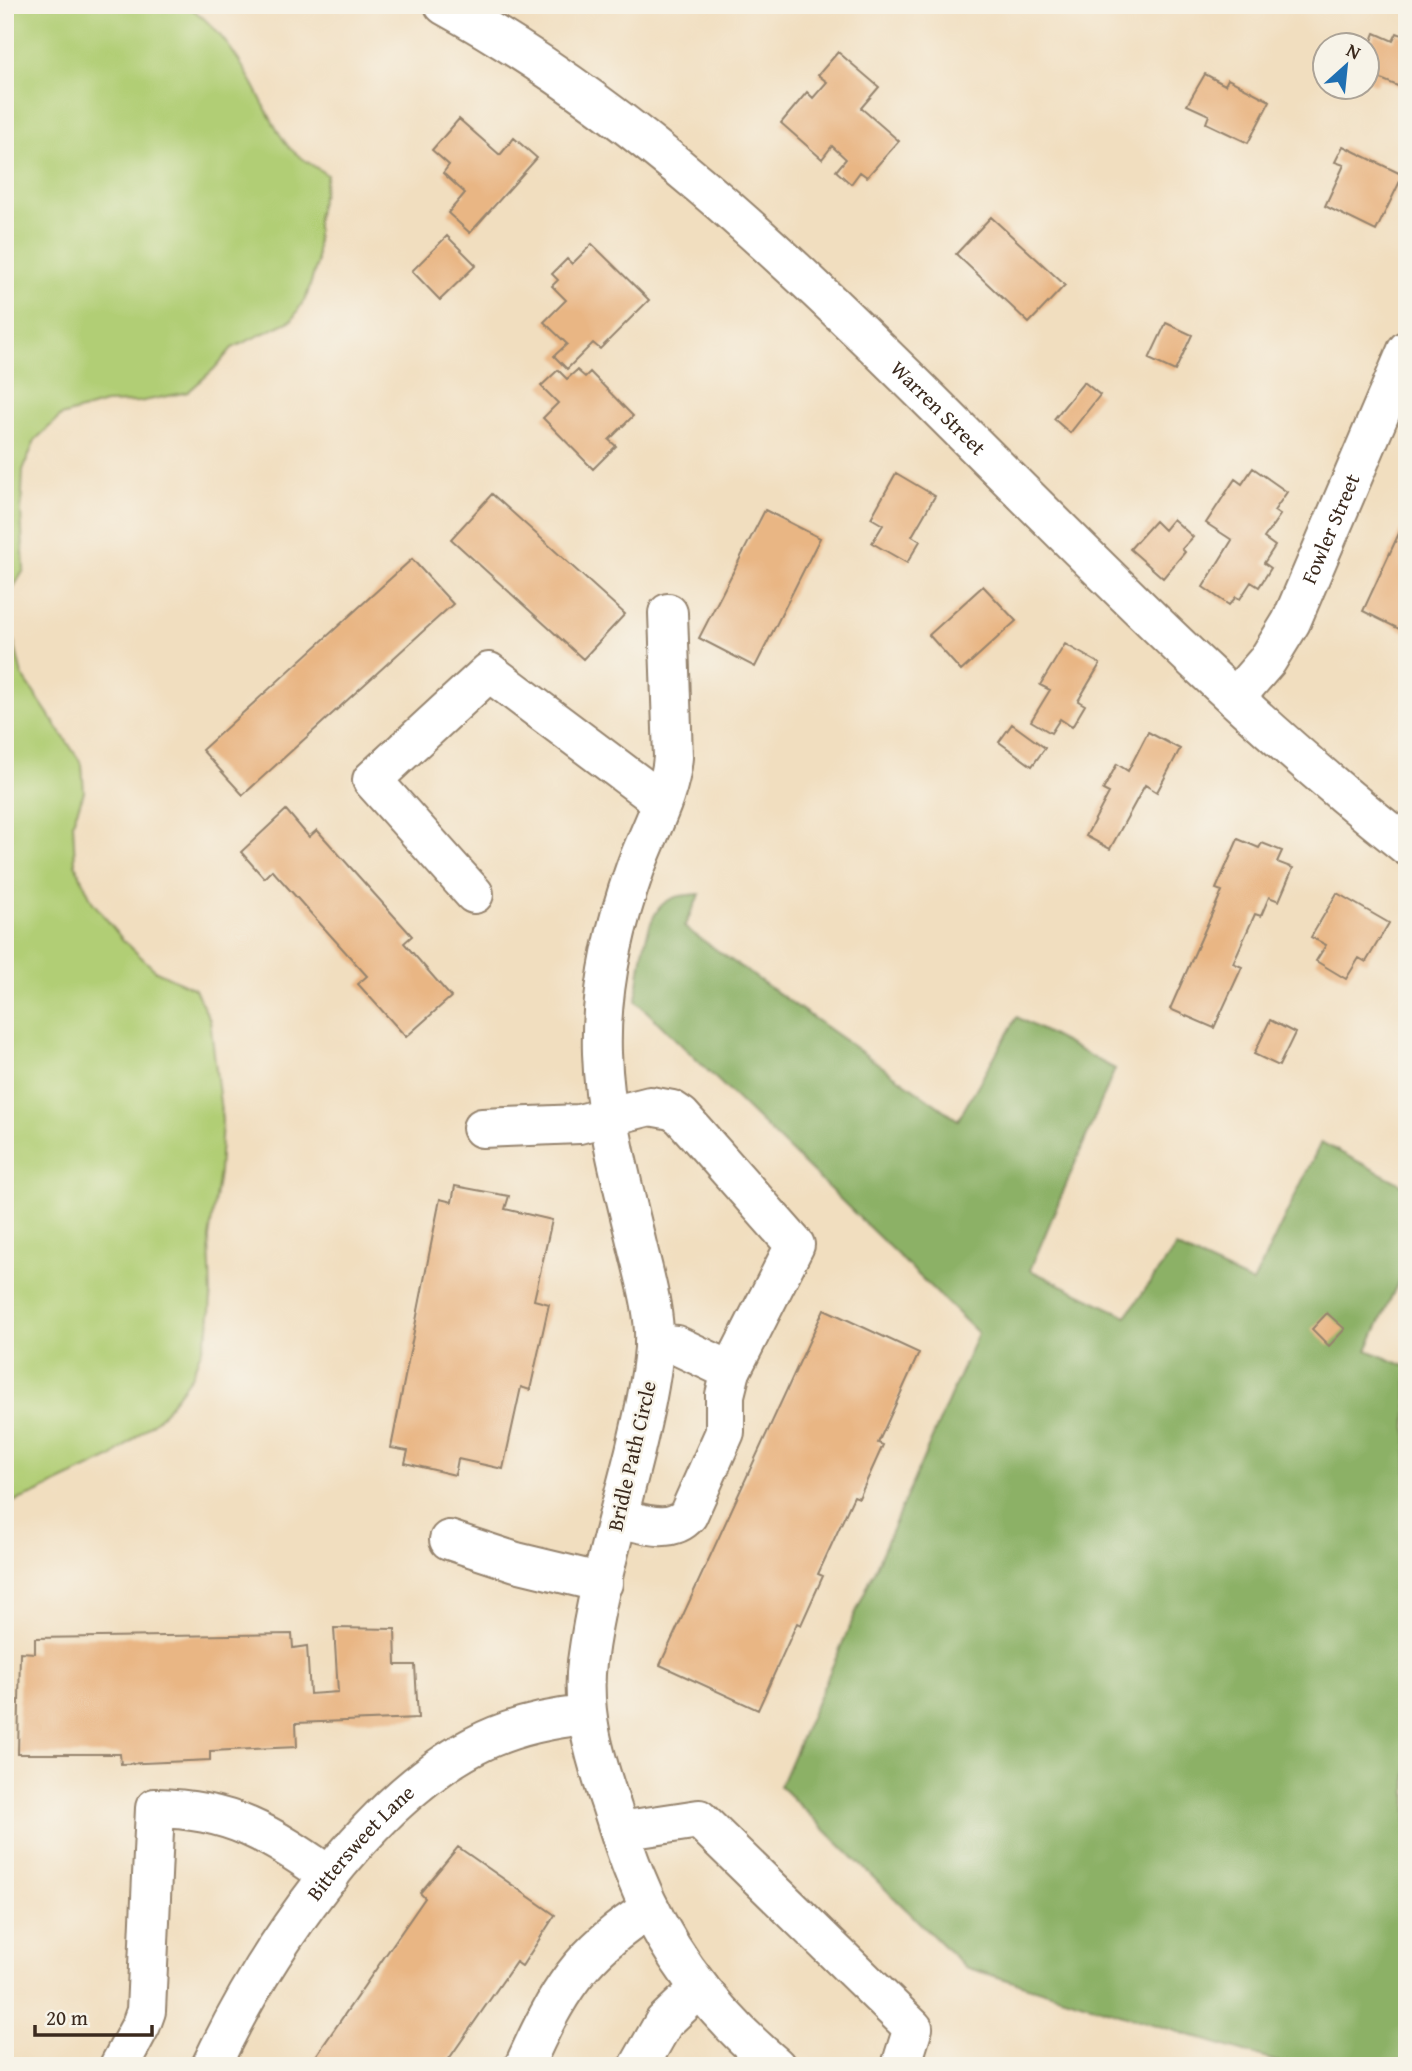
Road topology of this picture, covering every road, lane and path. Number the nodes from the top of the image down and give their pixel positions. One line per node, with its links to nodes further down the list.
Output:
1 (444, 5): 4 (street, Warren Street)
2 (1407, 350): 4 (street, Fowler Street)
3 (668, 613): 5 (street, Bridle Path Circle)
4 (1235, 698): 6 (street, Warren Street)
5 (662, 803): 7 (street); 8 (street, Bridle Path Circle)
6 (1407, 846)
7 (474, 894)
8 (609, 1118): 9 (street); 10 (street, Bridle Path Circle); 11 (street)
9 (482, 1128)
10 (654, 1342): 11 (street); 12 (street, Bridle Path Circle)
11 (732, 1371): 12 (street)
12 (618, 1518): 14 (street, Bridle Path Circle)
13 (449, 1540): 14 (street)
14 (603, 1583): 15 (street, Bridle Path Circle)
15 (586, 1715): 16 (street, Bridle Path Circle); 17 (street, Bittersweet Lane)
16 (620, 1831): 18 (street, Bridle Path Circle); 25 (street)
17 (330, 1876): 20 (street); 21 (street, Bittersweet Lane)
18 (650, 1909): 19 (street, Bridle Path Circle); 22 (street)
19 (700, 1988): 23 (street); 24 (street, Bridle Path Circle)
20 (118, 2066)
21 (211, 2066)
22 (524, 2066)
23 (639, 2066)
24 (776, 2066)
25 (901, 2066)

